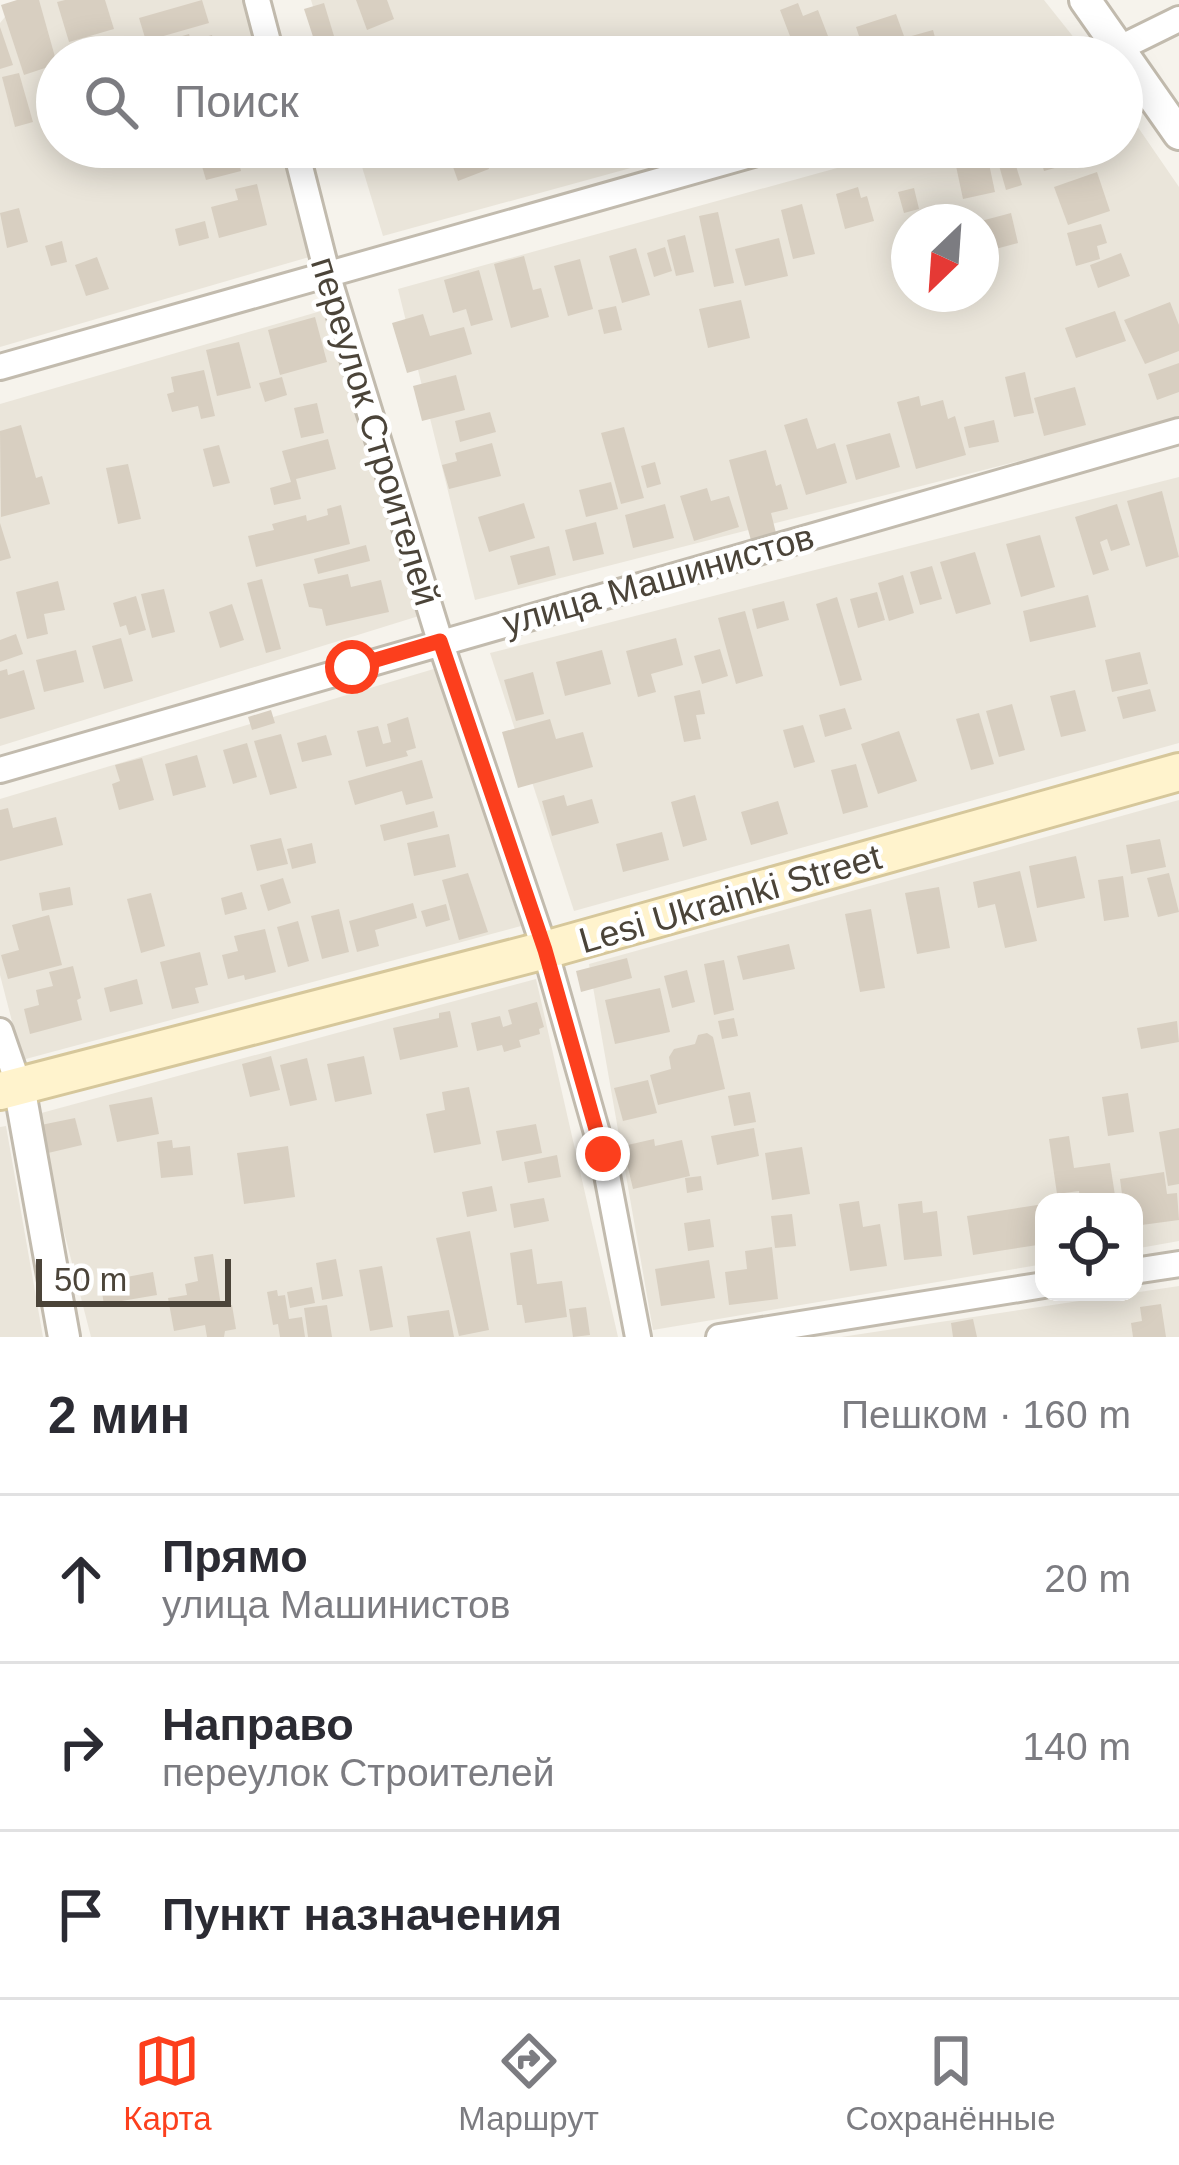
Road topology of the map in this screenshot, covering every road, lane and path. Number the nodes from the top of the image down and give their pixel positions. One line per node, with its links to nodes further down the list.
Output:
1 (257, 0): 4 (street)
2 (1085, 0): 5 (street)
3 (1179, 19): 6 (street)
4 (266, 36)
5 (1111, 36)
6 (1143, 37)
7 (1143, 82): 8 (street)
8 (1179, 134)
9 (300, 168): 11 (street, переулок Строителей)
10 (705, 168): 11 (street)
11 (328, 277): 12 (street); 14 (street, переулок Строителей)
12 (0, 368)
13 (1179, 430): 14 (street, улица Машинистов)
14 (440, 641): 15 (street, улица Машинистов); 17 (street, переулок Строителей)
15 (0, 770)
16 (1179, 772): 17 (main road, Lesi Ukrainki Street)
17 (545, 950): 19 (main road, Lesi Ukrainki Street); 24 (street, переулок Строителей)
18 (0, 1031): 19 (street)
19 (9, 1088): 23 (street)
20 (1179, 1264): 21 (street)
21 (1143, 1270)
22 (1035, 1287): 25 (street)
23 (64, 1337)
24 (638, 1337)
25 (719, 1337)

